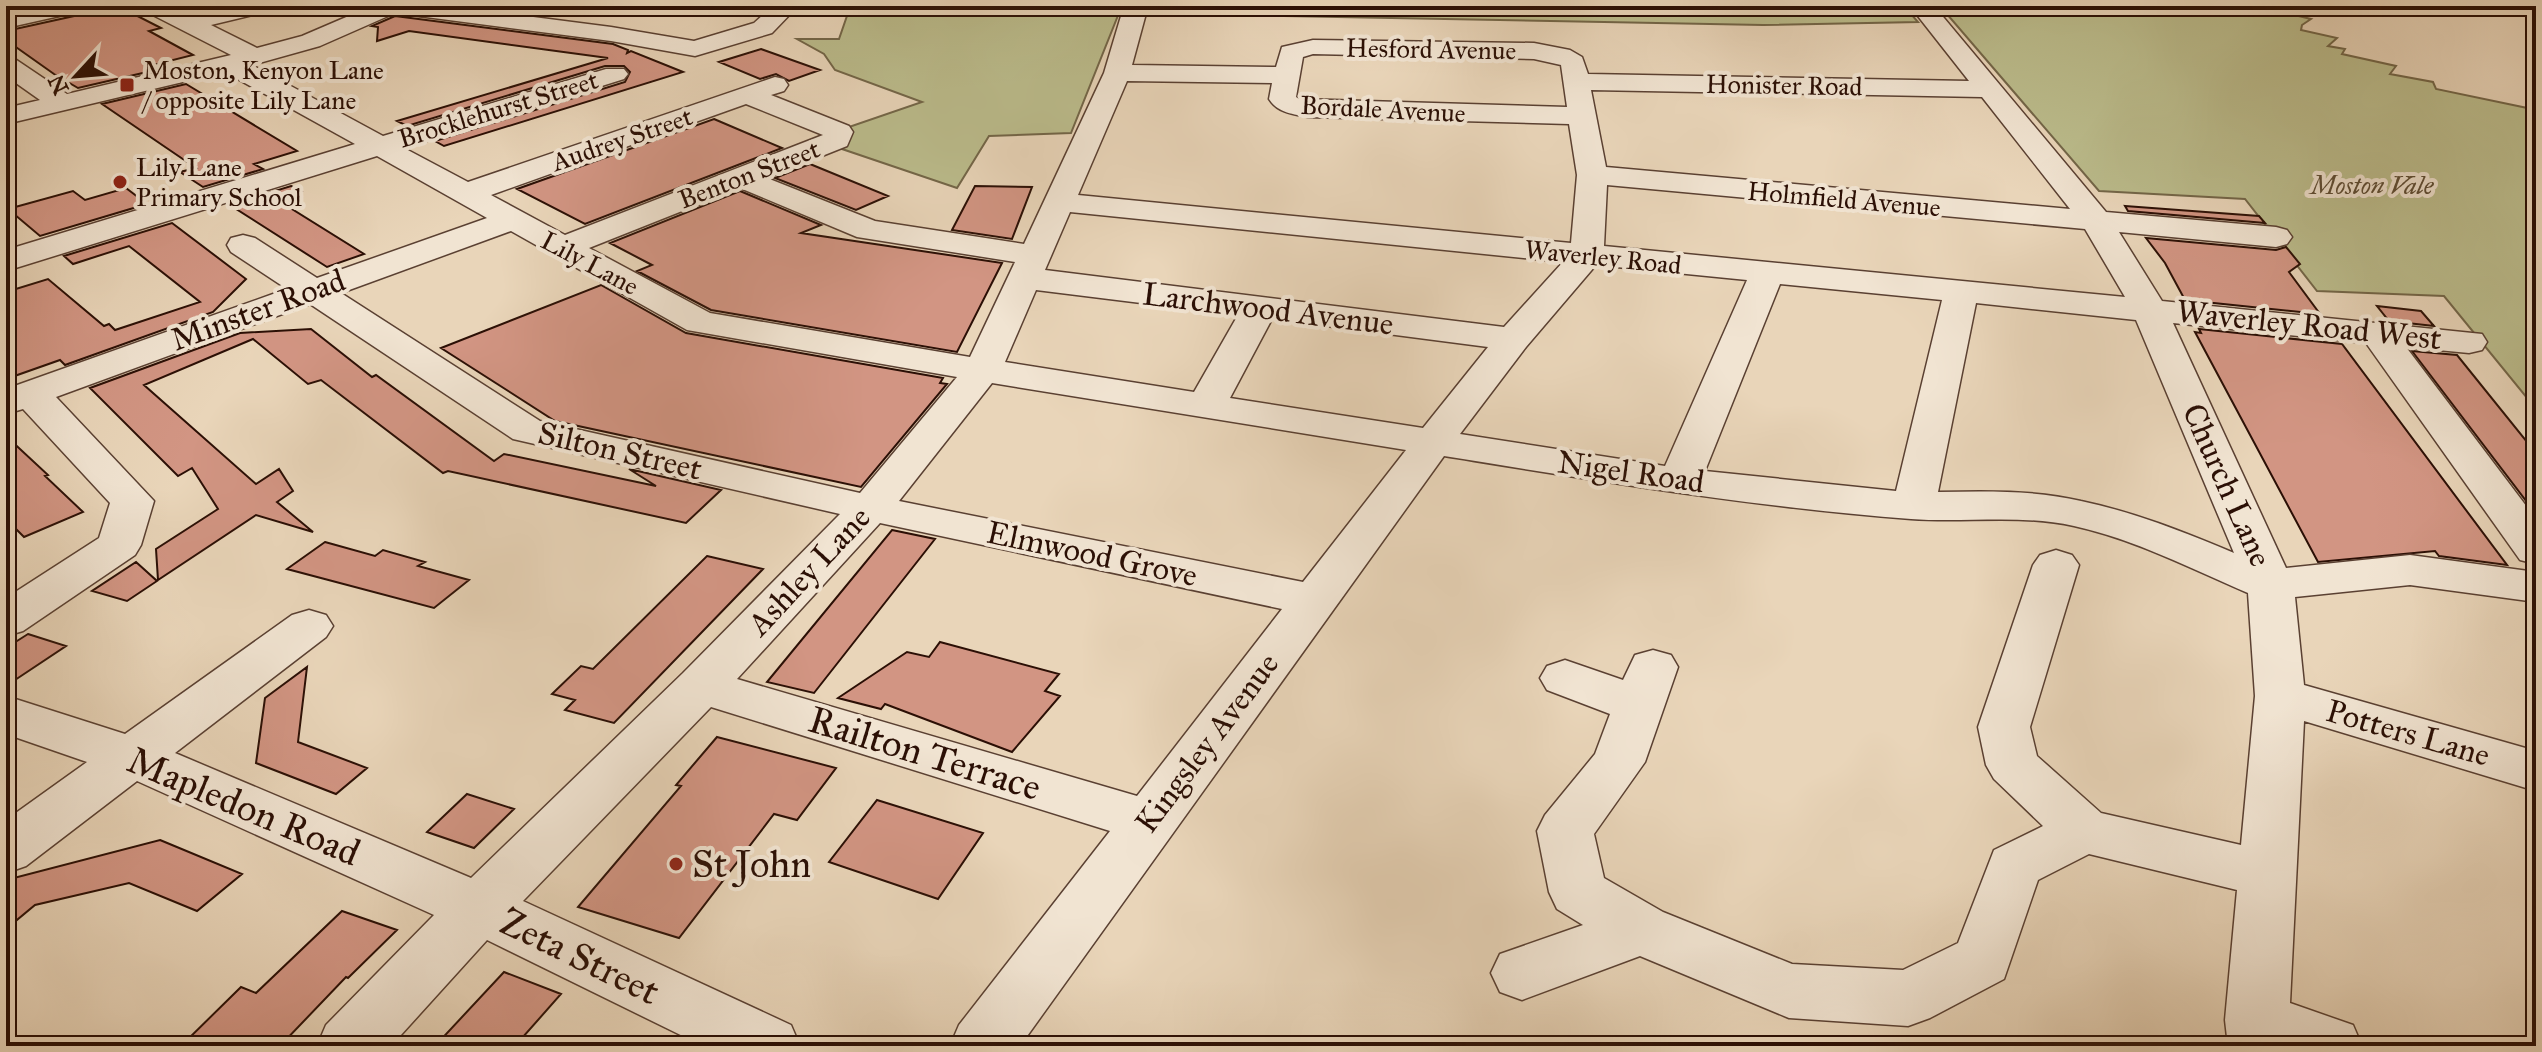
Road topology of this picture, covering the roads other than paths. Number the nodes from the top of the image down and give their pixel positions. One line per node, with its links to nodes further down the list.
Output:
1 (74, 6): 9 (street)
2 (153, 6): 10 (street, Lily Lane)
3 (393, 6): 11 (street); 12 (street)
4 (786, 6): 11 (street)
5 (1136, 6): 14 (street, Ashley Lane)
6 (1922, 6): 19 (street, Church Lane)
7 (259, 7): 10 (street); 12 (street)
8 (630, 15): 11 (street)
9 (6, 21)
10 (187, 24): 12 (street, Lily Lane)
11 (611, 34)
12 (238, 55): 21 (street); 24 (street, Lily Lane)
13 (6, 64): 21 (street)
14 (1117, 73): 16 (street, Bordale Avenue); 28 (street, Ashley Lane)
15 (615, 74): 24 (street, Brocklehurst Street)
16 (1287, 75): 17 (street, Hesford Avenue); 23 (street, Bordale Avenue)
17 (1578, 82): 19 (street, Honister Road); 23 (street)
18 (780, 84): 20 (street, Audrey Street)
19 (1989, 89): 30 (street, Church Lane)
20 (747, 95): 26 (street, Benton Street); 27 (street, Audrey Street)
21 (64, 104): 22 (street)
22 (6, 116)
23 (1584, 116): 25 (street)
24 (381, 145): 27 (street, Lily Lane); 35 (street, Brocklehurst Street)
25 (1592, 175): 30 (street, Holmfield Avenue); 34 (street)
26 (741, 178): 33 (street, Benton Street); 36 (street, Larchwood Avenue)
27 (464, 194): 29 (street, Lily Lane)
28 (1058, 202): 34 (street, Waverley Road); 36 (street, Ashley Lane)
29 (511, 220): 33 (street, Lily Lane); 38 (street, Minster Road)
30 (2097, 222): 31 (street, Holmfield Avenue); 41 (street, Church Lane)
31 (2276, 237)
32 (243, 245): 38 (street, Silton Street)
33 (562, 247): 45 (street, Lily Lane)
34 (1587, 255): 37 (street, Waverley Road); 43 (street, Kingsley Avenue)
35 (6, 261)
36 (1029, 267): 40 (street, Larchwood Avenue); 45 (street, Ashley Lane)
37 (1767, 273): 39 (street, Waverley Road); 49 (street)
38 (312, 290): 46 (street, Minster Road); 51 (street, Silton Street)
39 (1961, 292): 41 (street, Waverley Road); 50 (street)
40 (1260, 308): 43 (street, Larchwood Avenue); 47 (street)
41 (2149, 309): 42 (street, Waverley Road West); 54 (street, Church Lane)
42 (2377, 333): 44 (street, Waverley Road West); 52 (street)
43 (1513, 339): 48 (street, Kingsley Avenue)
44 (2469, 342)
45 (983, 370): 47 (street, Nigel Road); 51 (street, Ashley Lane)
46 (18, 398): 57 (street)
47 (1206, 406): 48 (street, Nigel Road)
48 (1433, 442): 49 (street, Nigel Road); 56 (street, Kingsley Avenue)
49 (1680, 481): 50 (street, Nigel Road)
50 (1914, 506): 54 (street, Nigel Road)
51 (870, 508): 56 (street, Elmwood Grove); 60 (street, Ashley Lane)
52 (2536, 550)
53 (2056, 565): 66 (street)
54 (2271, 585): 55 (street); 61 (street, Church Lane)
55 (2536, 587)
56 (1314, 600): 65 (street, Kingsley Avenue)
57 (6, 620)
58 (309, 626): 63 (street)
59 (1565, 678): 70 (street)
60 (701, 686): 65 (street, Railton Terrace); 69 (street, Ashley Lane)
61 (2280, 696): 64 (street, Potters Lane); 68 (street, Church Lane)
62 (6, 715): 63 (street, Mapledon Road)
63 (133, 757): 67 (street); 69 (street, Mapledon Road)
64 (2536, 771)
65 (1149, 821): 75 (street, Kingsley Avenue)
66 (2084, 831): 68 (street); 70 (street)
67 (6, 850)
68 (2267, 874): 72 (street, Church Lane)
69 (479, 908): 73 (street, Ashley Lane); 74 (street, Zeta Street)
70 (1642, 930): 71 (street)
71 (1522, 973)
72 (2258, 1033): 76 (street)
73 (349, 1046)
74 (768, 1046)
75 (982, 1046)
76 (2330, 1046)

